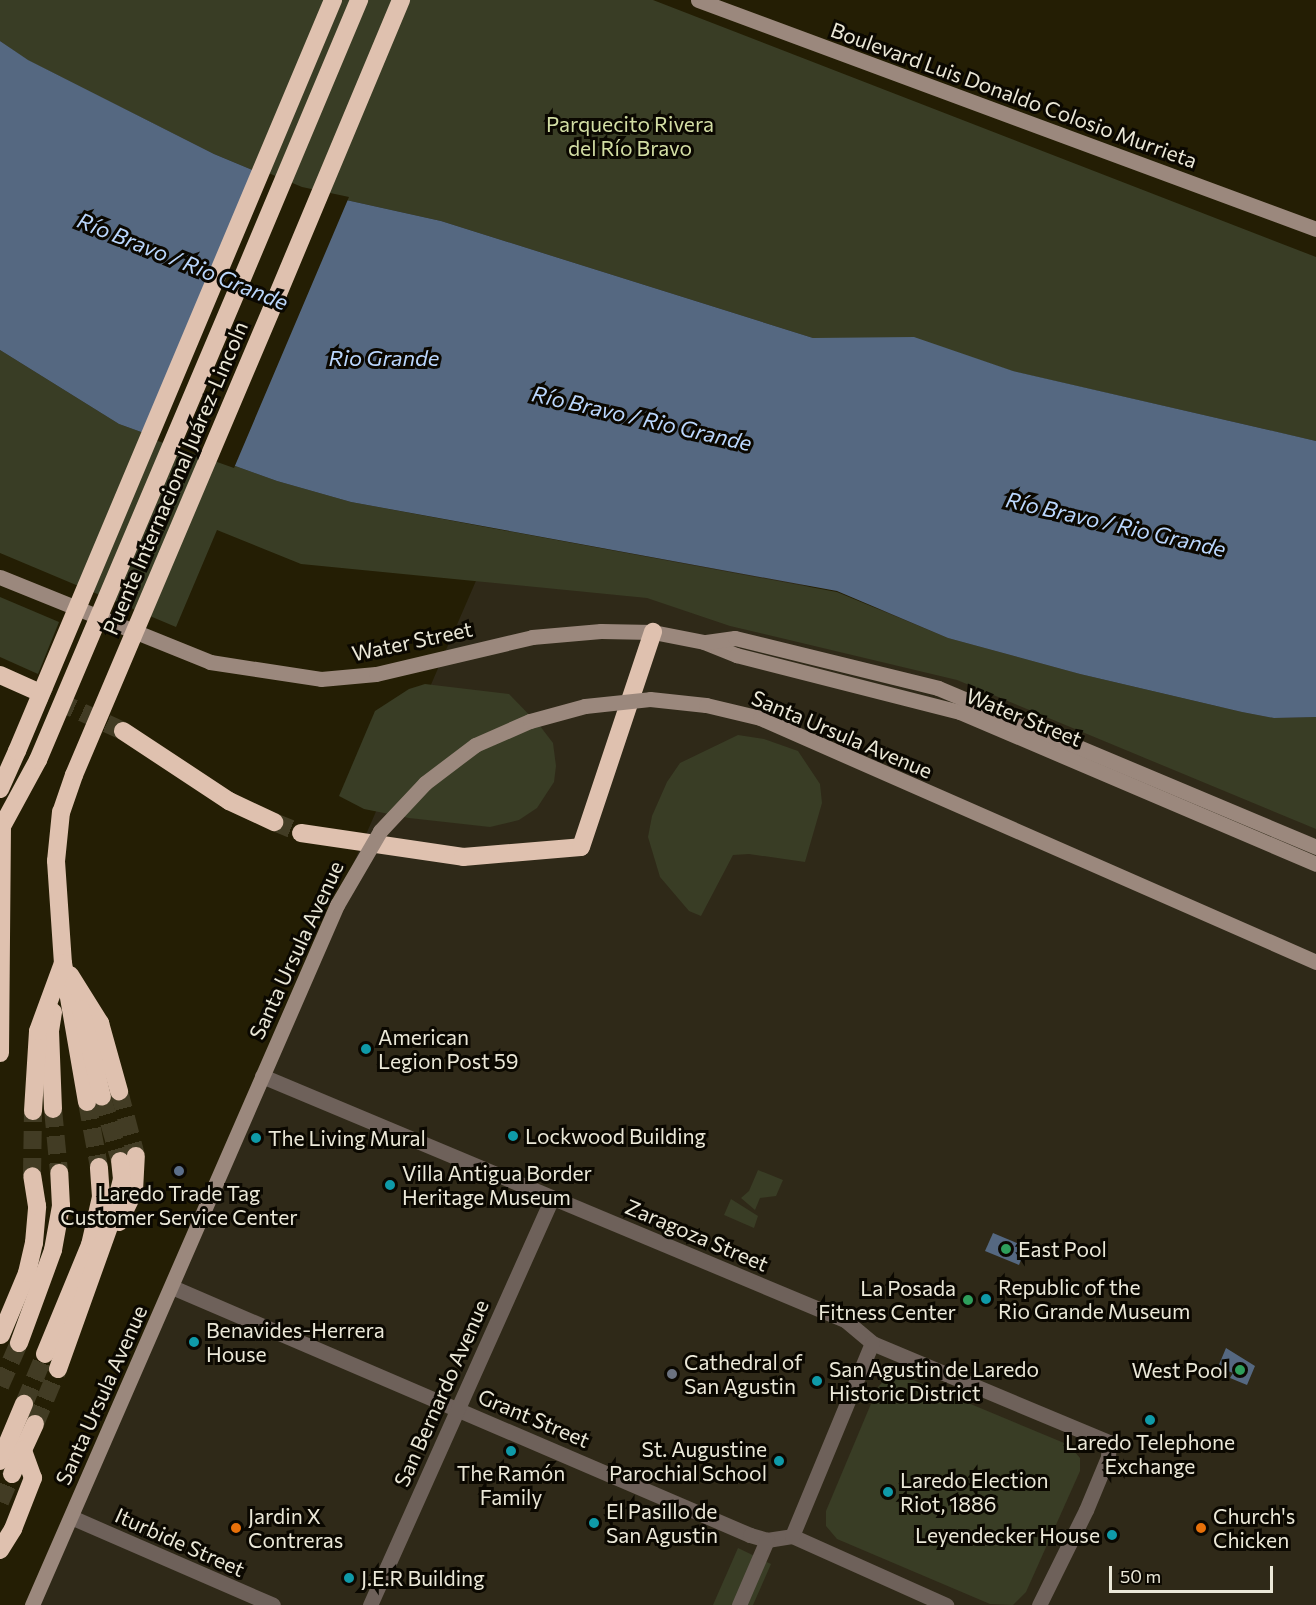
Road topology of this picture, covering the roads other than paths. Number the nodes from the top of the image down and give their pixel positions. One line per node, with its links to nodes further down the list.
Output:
1 (333, 0): 12 (highway, bridge)
2 (358, 0): 14 (highway, Puente Internacional Juárez-Lincoln, bridge)
3 (401, 0): 20 (highway, Puente Internacional Juárez-Lincoln, bridge)
4 (698, 0): 5 (main road, Boulevard Luis Donaldo Colosio Murrieta)
5 (1316, 229)
6 (0, 577): 7 (main road, Water Street)
7 (653, 632): 8 (main road, Water Street); 15 (highway)
8 (704, 642): 16 (main road, Water Street); 18 (main road, Water Street)
9 (0, 675): 10 (highway)
10 (33, 690)
11 (123, 731): 13 (highway)
12 (0, 789)
13 (274, 822)
14 (0, 832): 17 (highway); 21 (highway)
15 (301, 833)
16 (1316, 847)
17 (0, 858)
18 (1316, 864)
19 (1316, 962): 22 (main road, Santa Ursula Avenue, bridge)
20 (63, 963): 20 (highway); 23 (highway); 24 (highway)
21 (0, 1053)
22 (262, 1076): 29 (street, Zaragoza Street); 30 (main road, Santa Ursula Avenue)
23 (53, 1109)
24 (33, 1111)
25 (128, 1159): 35 (highway)
26 (99, 1167): 34 (highway)
27 (59, 1173): 32 (highway)
28 (32, 1176): 31 (highway)
29 (552, 1198): 33 (street, Zaragoza Street); 37 (street, San Bernardo Avenue)
30 (172, 1287): 37 (street, Grant Street); 41 (main road, Santa Ursula Avenue)
31 (1, 1335)
32 (19, 1343)
33 (872, 1343): 42 (street); 50 (street, Zaragoza Street)
34 (45, 1354)
35 (58, 1369)
36 (24, 1404): 40 (highway)
37 (458, 1408): 43 (street, Grant Street); 47 (street, San Bernardo Avenue)
38 (34, 1424): 39 (highway)
39 (23, 1450): 40 (highway); 44 (highway)
40 (6, 1467)
41 (70, 1516): 45 (main road, Santa Ursula Avenue); 46 (street, Iturbide Street)
42 (792, 1536): 43 (street); 49 (street)
43 (767, 1540): 48 (street)
44 (0, 1550)
45 (32, 1605)
46 (273, 1605)
47 (370, 1605)
48 (739, 1605)
49 (946, 1605)
50 (1039, 1605)

